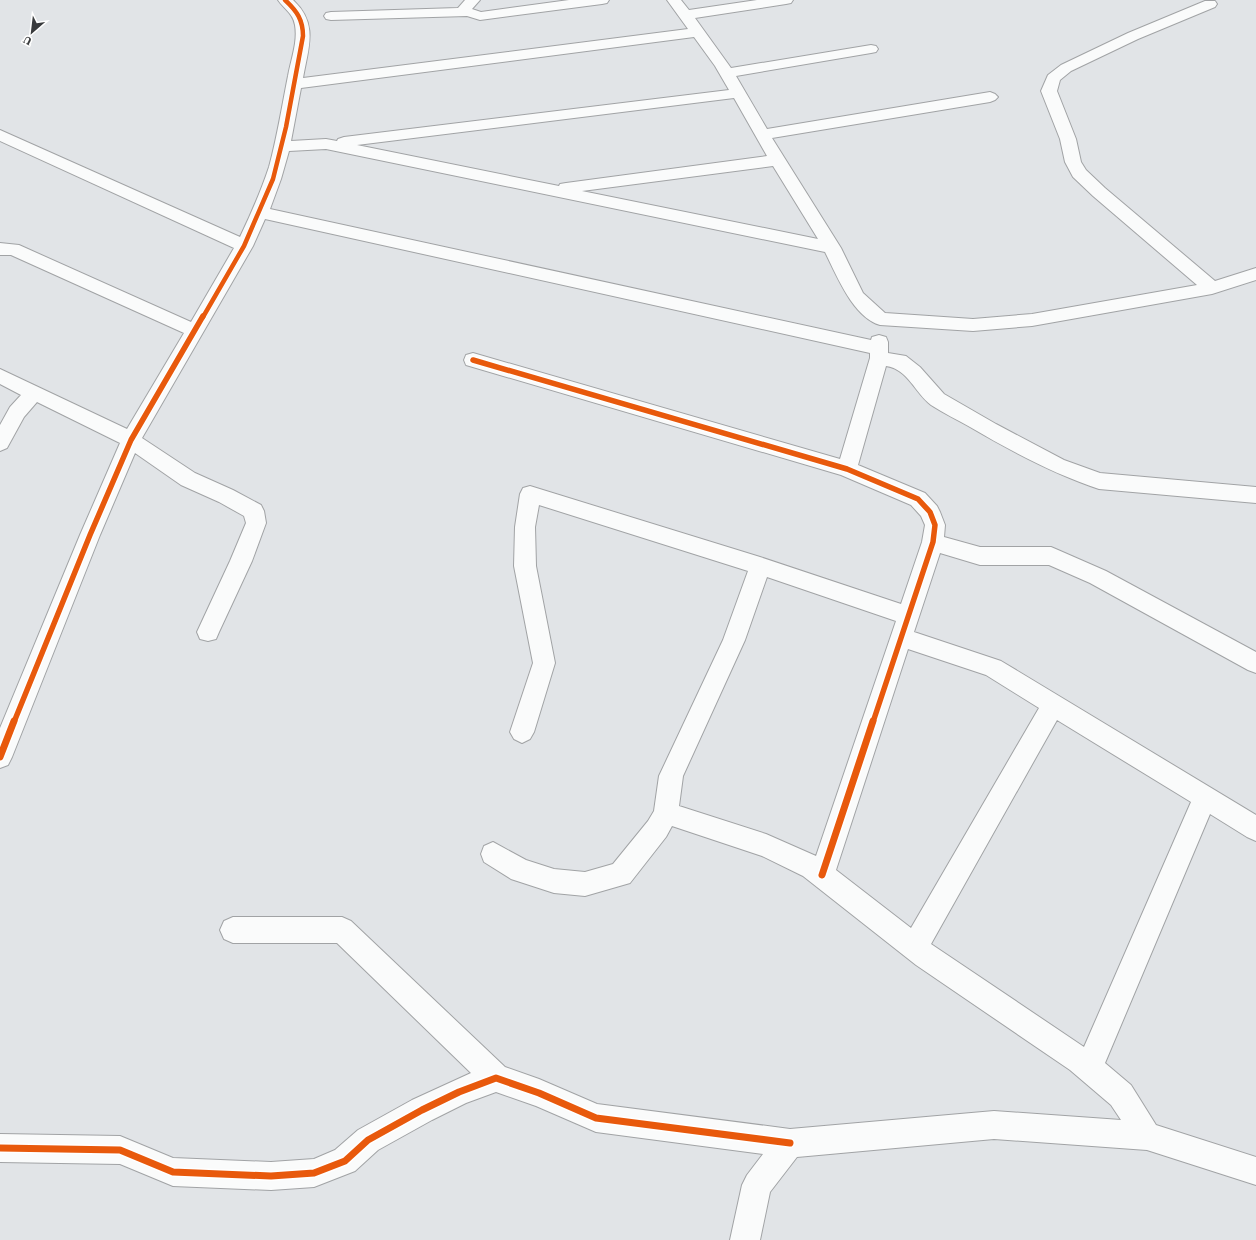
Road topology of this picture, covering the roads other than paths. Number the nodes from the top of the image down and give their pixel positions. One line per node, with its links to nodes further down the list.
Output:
1 (284, 0): 10 (street)
2 (356, 0): 9 (street)
3 (602, 0): 7 (street)
4 (674, 0): 8 (street)
5 (786, 0): 8 (street)
6 (1210, 4): 28 (street)
7 (470, 6): 9 (street)
8 (684, 14): 11 (street)
9 (331, 16): 10 (street)
10 (302, 26): 14 (street)
11 (697, 32): 13 (street); 14 (street)
12 (871, 49): 13 (street)
13 (727, 73): 15 (street)
14 (294, 84): 20 (street)
15 (739, 93): 18 (street); 19 (street)
16 (990, 97): 18 (street)
17 (0, 135): 24 (street)
18 (762, 135): 21 (street)
19 (326, 144): 20 (street); 22 (street)
20 (281, 147): 23 (street)
21 (777, 160): 22 (street); 26 (street)
22 (550, 190): 26 (street)
23 (260, 212): 24 (street); 31 (street)
24 (244, 246): 30 (street)
25 (1, 248): 30 (street)
26 (832, 248): 29 (street)
27 (1256, 274): 28 (street)
28 (1212, 288): 29 (street)
29 (880, 319): 31 (street)
30 (195, 331): 35 (street)
31 (879, 353): 37 (street); 38 (street)
32 (474, 360): 37 (street)
33 (0, 376): 34 (street)
34 (34, 393): 35 (street); 36 (street)
35 (130, 440): 42 (street); 47 (street)
36 (0, 443)
37 (847, 469): 39 (street)
38 (1256, 495)
39 (934, 542): 41 (street); 44 (street)
40 (760, 566): 41 (street); 46 (street); 49 (street)
41 (908, 616): 43 (street)
42 (208, 632)
43 (901, 638): 45 (street); 52 (street)
44 (1256, 663)
45 (1053, 705): 48 (street); 54 (street)
46 (522, 732)
47 (0, 757)
48 (1205, 798): 50 (street); 55 (street)
49 (666, 813): 51 (street); 52 (street)
50 (1256, 829)
51 (493, 854)
52 (822, 875): 54 (street)
53 (233, 930): 56 (street)
54 (914, 948): 55 (street)
55 (1089, 1068): 57 (street)
56 (496, 1078): 58 (street); 59 (street)
57 (1147, 1136): 58 (street); 60 (street)
58 (790, 1143): 61 (street)
59 (0, 1148)
60 (1256, 1171)
61 (745, 1240)

